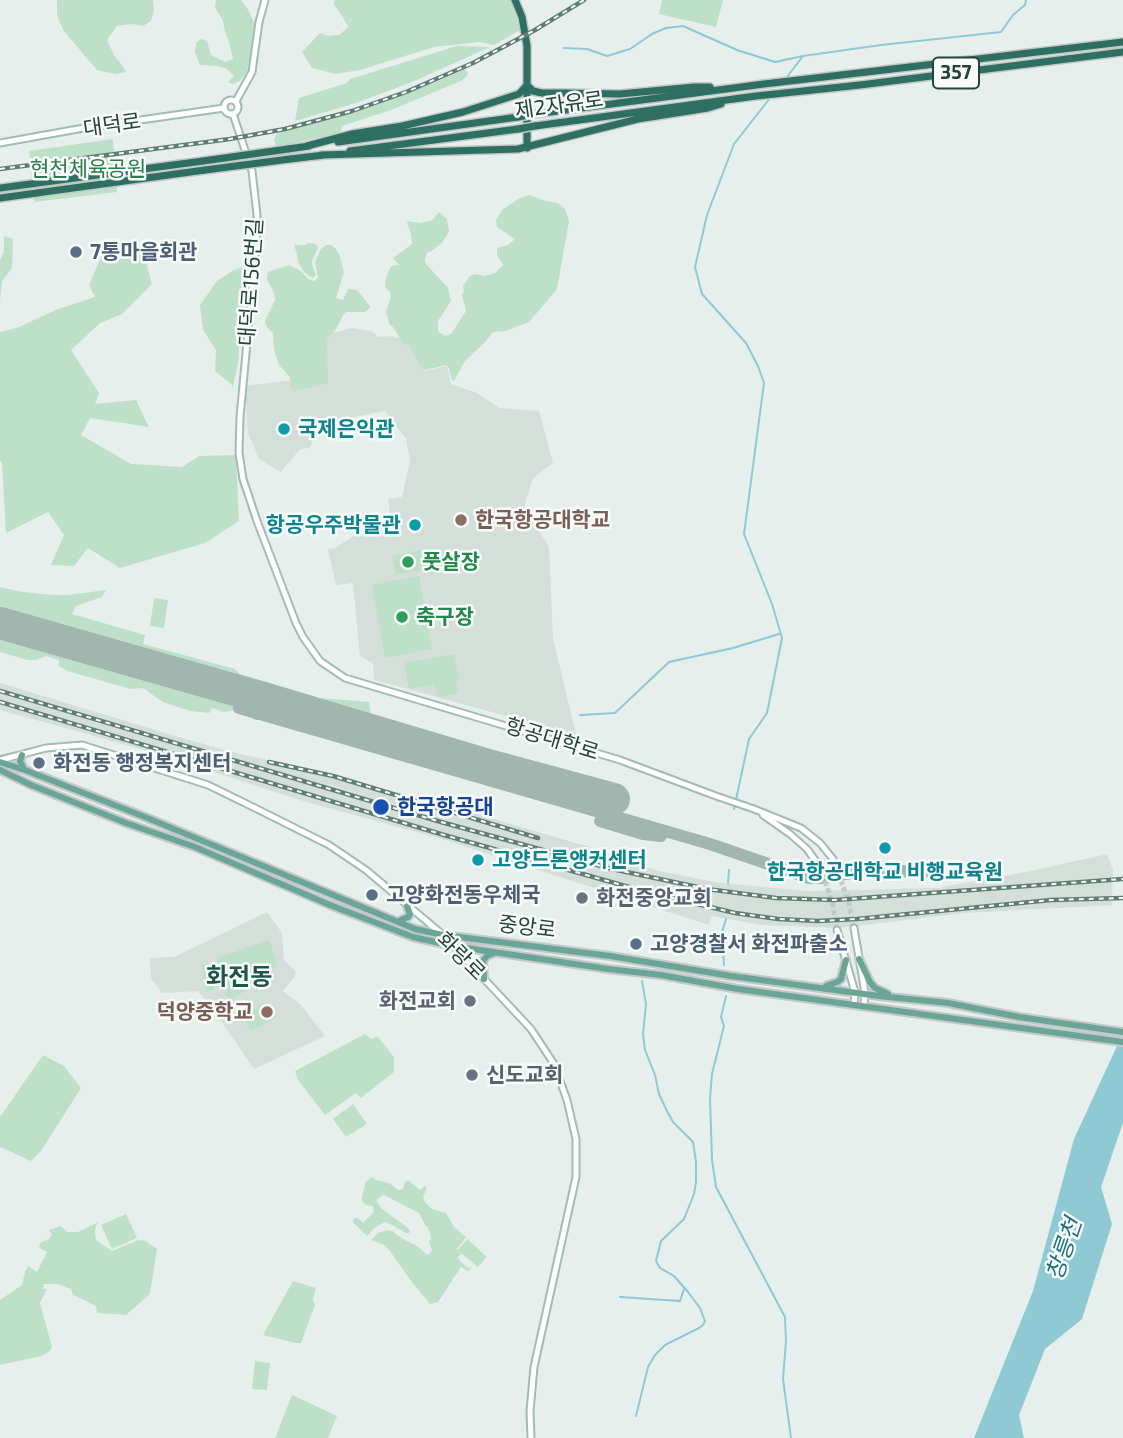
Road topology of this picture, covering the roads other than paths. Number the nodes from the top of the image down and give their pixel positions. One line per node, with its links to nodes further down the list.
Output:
1 (265, 0): 8 (street)
2 (514, 0): 5 (highway)
3 (1123, 42): 6 (highway, 제2자유로 / 357)
4 (1123, 52): 7 (highway, 제2자유로 / 357)
5 (527, 85): 6 (highway); 12 (highway); 13 (highway)
6 (739, 87): 12 (highway, 제2자유로 / 357, bridge)
7 (739, 98): 13 (highway); 14 (highway, 제2자유로 / 357, bridge)
8 (236, 101): 9 (street); 10 (street)
9 (224, 108): 10 (street); 11 (street, 대덕로)
10 (233, 114): 17 (street, 대덕로156번길)
11 (0, 143)
12 (307, 146): 15 (highway, 제2자유로 / 357, bridge)
13 (527, 148): 14 (highway)
14 (321, 155): 16 (highway, 제2자유로 / 357, bridge)
15 (0, 188)
16 (0, 198)
17 (374, 688): 22 (street, 항공대학로)
18 (22, 755): 19 (street, 화랑로); 21 (main road); 25 (street, 화랑로)
19 (0, 761): 21 (main road, 중앙로)
20 (0, 770): 30 (main road, 중앙로)
21 (25, 770): 26 (main road, 중앙로)
22 (754, 809): 23 (street); 24 (street)
23 (832, 859)
24 (820, 867)
25 (407, 906): 26 (main road); 29 (street, 화랑로)
26 (397, 921): 29 (main road, 중앙로)
27 (854, 928): 32 (street)
28 (837, 930): 33 (street)
29 (443, 935): 30 (street, 화랑로); 35 (main road, 중앙로)
30 (453, 946): 31 (main road, 중앙로); 34 (street, 화랑로)
31 (501, 953): 34 (main road); 39 (main road, 중앙로)
32 (859, 958): 37 (street); 38 (main road)
33 (846, 960): 35 (main road); 36 (street)
34 (484, 979): 43 (street, 화랑로)
35 (819, 987): 36 (main road, 중앙로)
36 (855, 992): 37 (main road, 중앙로); 39 (street)
37 (865, 993): 38 (main road, 중앙로); 40 (street)
38 (897, 998): 41 (main road, 중앙로)
39 (854, 1004): 40 (main road, 중앙로)
40 (864, 1005): 42 (main road, 중앙로)
41 (1123, 1032)
42 (1123, 1042)
43 (531, 1438)

